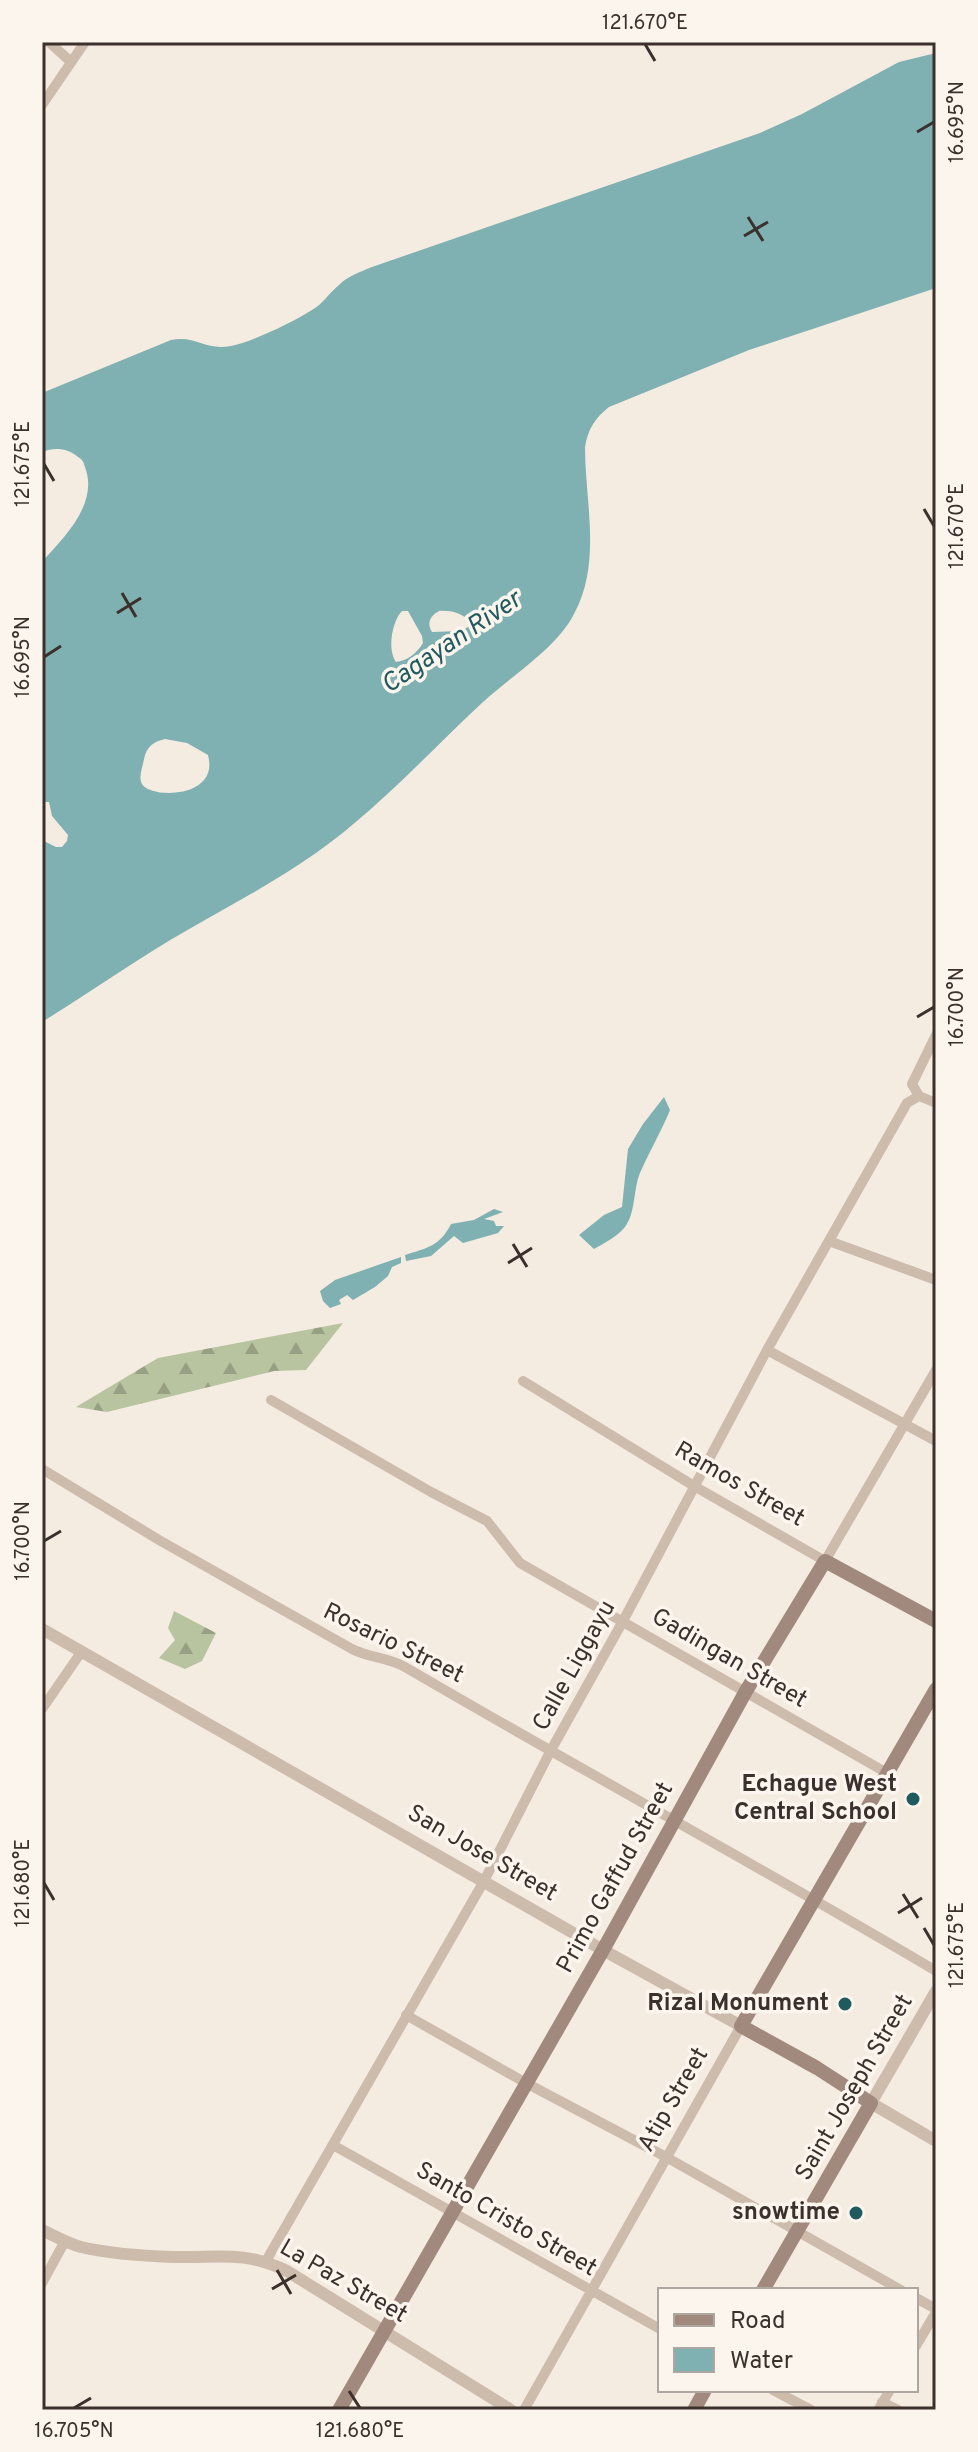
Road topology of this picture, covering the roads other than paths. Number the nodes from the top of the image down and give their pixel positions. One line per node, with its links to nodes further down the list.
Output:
1 (49, 42): 3 (street)
2 (85, 42): 3 (street)
3 (71, 62): 4 (street)
4 (42, 105)
5 (936, 1035): 6 (street)
6 (921, 1096): 7 (street); 8 (street, Calle Liggayu)
7 (936, 1103)
8 (829, 1241): 9 (street); 10 (street, Calle Liggayu)
9 (936, 1280)
10 (767, 1350): 14 (street); 17 (street, Calle Liggayu)
11 (936, 1370): 14 (street, Primo Gaffud Street)
12 (523, 1381): 17 (street, Ramos Street)
13 (271, 1400): 19 (street, Gadingan Street)
14 (905, 1423): 15 (street); 18 (street, Primo Gaffud Street)
15 (936, 1441)
16 (42, 1469): 26 (street, Rosario Street)
17 (694, 1486): 18 (street, Ramos Street); 19 (street, Calle Liggayu)
18 (825, 1561): 20 (main road, Ramos Street); 24 (main road, Primo Gaffud Street)
19 (623, 1621): 24 (street, Gadingan Street); 26 (street, Calle Liggayu)
20 (936, 1621)
21 (44, 1630): 22 (street, San Jose Street)
22 (82, 1651): 25 (street); 29 (street, San Jose Street)
23 (936, 1689): 27 (main road, Atip Street)
24 (746, 1691): 27 (street, Gadingan Street); 28 (main road, Primo Gaffud Street)
25 (42, 1709)
26 (550, 1752): 28 (street, Rosario Street); 29 (street, Calle Liggayu)
27 (887, 1773): 30 (main road, Atip Street)
28 (674, 1820): 30 (street, Rosario Street); 31 (main road, Primo Gaffud Street)
29 (484, 1881): 31 (street, San Jose Street); 34 (street, Calle Liggayu)
30 (814, 1901): 32 (street, Rosario Street); 35 (main road, Atip Street)
31 (603, 1950): 35 (street, San Jose Street); 36 (main road, Primo Gaffud Street)
32 (936, 1971)
33 (936, 1991): 37 (street, Saint Joseph Street)
34 (406, 2015): 36 (street); 39 (street, Calle Liggayu)
35 (741, 2026): 37 (main road, San Jose Street); 40 (street, Atip Street)
36 (526, 2083): 40 (street); 41 (main road, Primo Gaffud Street)
37 (871, 2103): 38 (street, San Jose Street); 43 (main road, Saint Joseph Street)
38 (936, 2141)
39 (333, 2145): 41 (street, Santo Cristo Street); 45 (street, Calle Liggayu)
40 (666, 2157): 43 (street); 49 (street, Atip Street)
41 (453, 2213): 49 (street, Santo Cristo Street); 53 (main road, Primo Gaffud Street)
42 (42, 2230): 44 (street, La Paz Street)
43 (797, 2233): 47 (main road, Saint Joseph Street); 48 (street)
44 (65, 2241): 45 (street, La Paz Street); 46 (street)
45 (266, 2261): 53 (street, La Paz Street)
46 (42, 2283)
47 (764, 2288)
48 (897, 2288)
49 (590, 2291): 52 (street, Santo Cristo Street); 60 (street, Atip Street)
50 (918, 2299): 51 (street)
51 (936, 2311): 54 (street)
52 (658, 2328)
53 (384, 2331): 58 (main road, Primo Gaffud Street); 59 (street, La Paz Street)
54 (918, 2342)
55 (704, 2392): 61 (main road)
56 (777, 2392): 62 (street)
57 (880, 2406): 63 (street)
58 (339, 2410)
59 (511, 2410)
60 (524, 2410)
61 (694, 2410)
62 (811, 2410)
63 (898, 2410)

